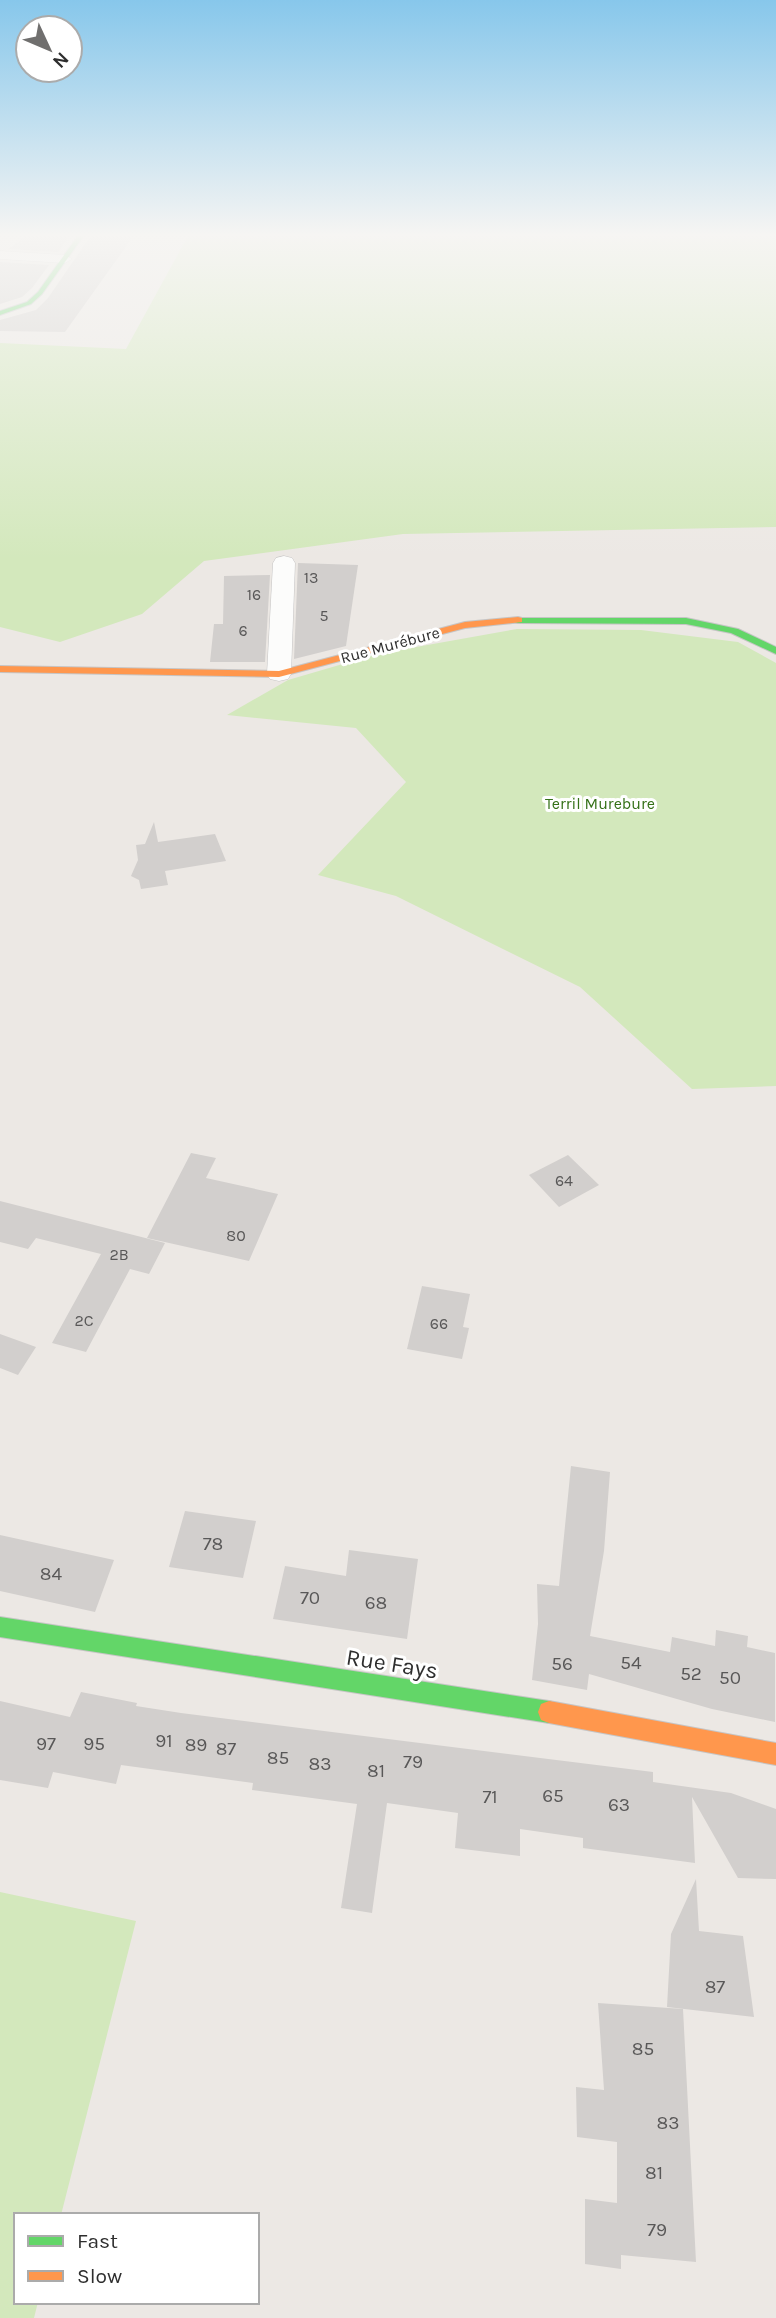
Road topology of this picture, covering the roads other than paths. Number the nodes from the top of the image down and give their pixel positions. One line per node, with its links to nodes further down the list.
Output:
1 (284, 563): 4 (street)
2 (776, 651): 4 (street, Rue Murébure)
3 (0, 669): 4 (street, Rue Murébure)
4 (279, 674)
5 (0, 1627): 6 (street, Rue Fays)
6 (776, 1754)

